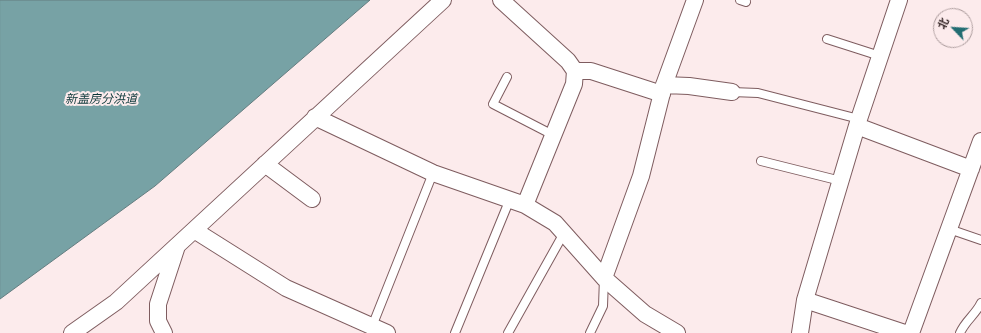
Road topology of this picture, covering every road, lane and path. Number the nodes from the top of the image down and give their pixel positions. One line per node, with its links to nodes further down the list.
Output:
1 (443, 0): 11 (street)
2 (501, 0): 7 (street)
3 (695, 0): 9 (street)
4 (899, 0): 6 (street)
5 (827, 39): 6 (lane)
6 (880, 56): 12 (street)
7 (575, 71): 9 (street); 13 (street)
8 (507, 77): 13 (lane)
9 (663, 89): 10 (street); 28 (street)
10 (732, 92): 12 (lane)
11 (316, 117): 16 (street); 18 (street)
12 (858, 123): 17 (street); 19 (street)
13 (553, 135): 22 (street)
14 (981, 140): 17 (street)
15 (761, 161): 19 (lane)
16 (265, 164): 20 (street); 24 (street)
17 (971, 169): 23 (street)
18 (433, 173): 21 (street); 31 (lane)
19 (841, 181): 29 (street)
20 (312, 199)
21 (510, 199): 22 (street); 34 (lane)
22 (526, 205): 25 (street)
23 (949, 229): 26 (lane); 40 (street)
24 (194, 230): 27 (street); 31 (street)
25 (564, 233): 28 (street); 35 (lane)
26 (981, 240)
27 (178, 244): 32 (street); 33 (street)
28 (604, 278): 36 (lane); 37 (street)
29 (805, 300): 38 (street); 39 (street)
30 (981, 303): 41 (lane)
31 (376, 331)
32 (72, 333)
33 (164, 333)
34 (455, 333)
35 (508, 333)
36 (590, 333)
37 (677, 333)
38 (800, 333)
39 (905, 333)
40 (911, 333)
41 (960, 333)

